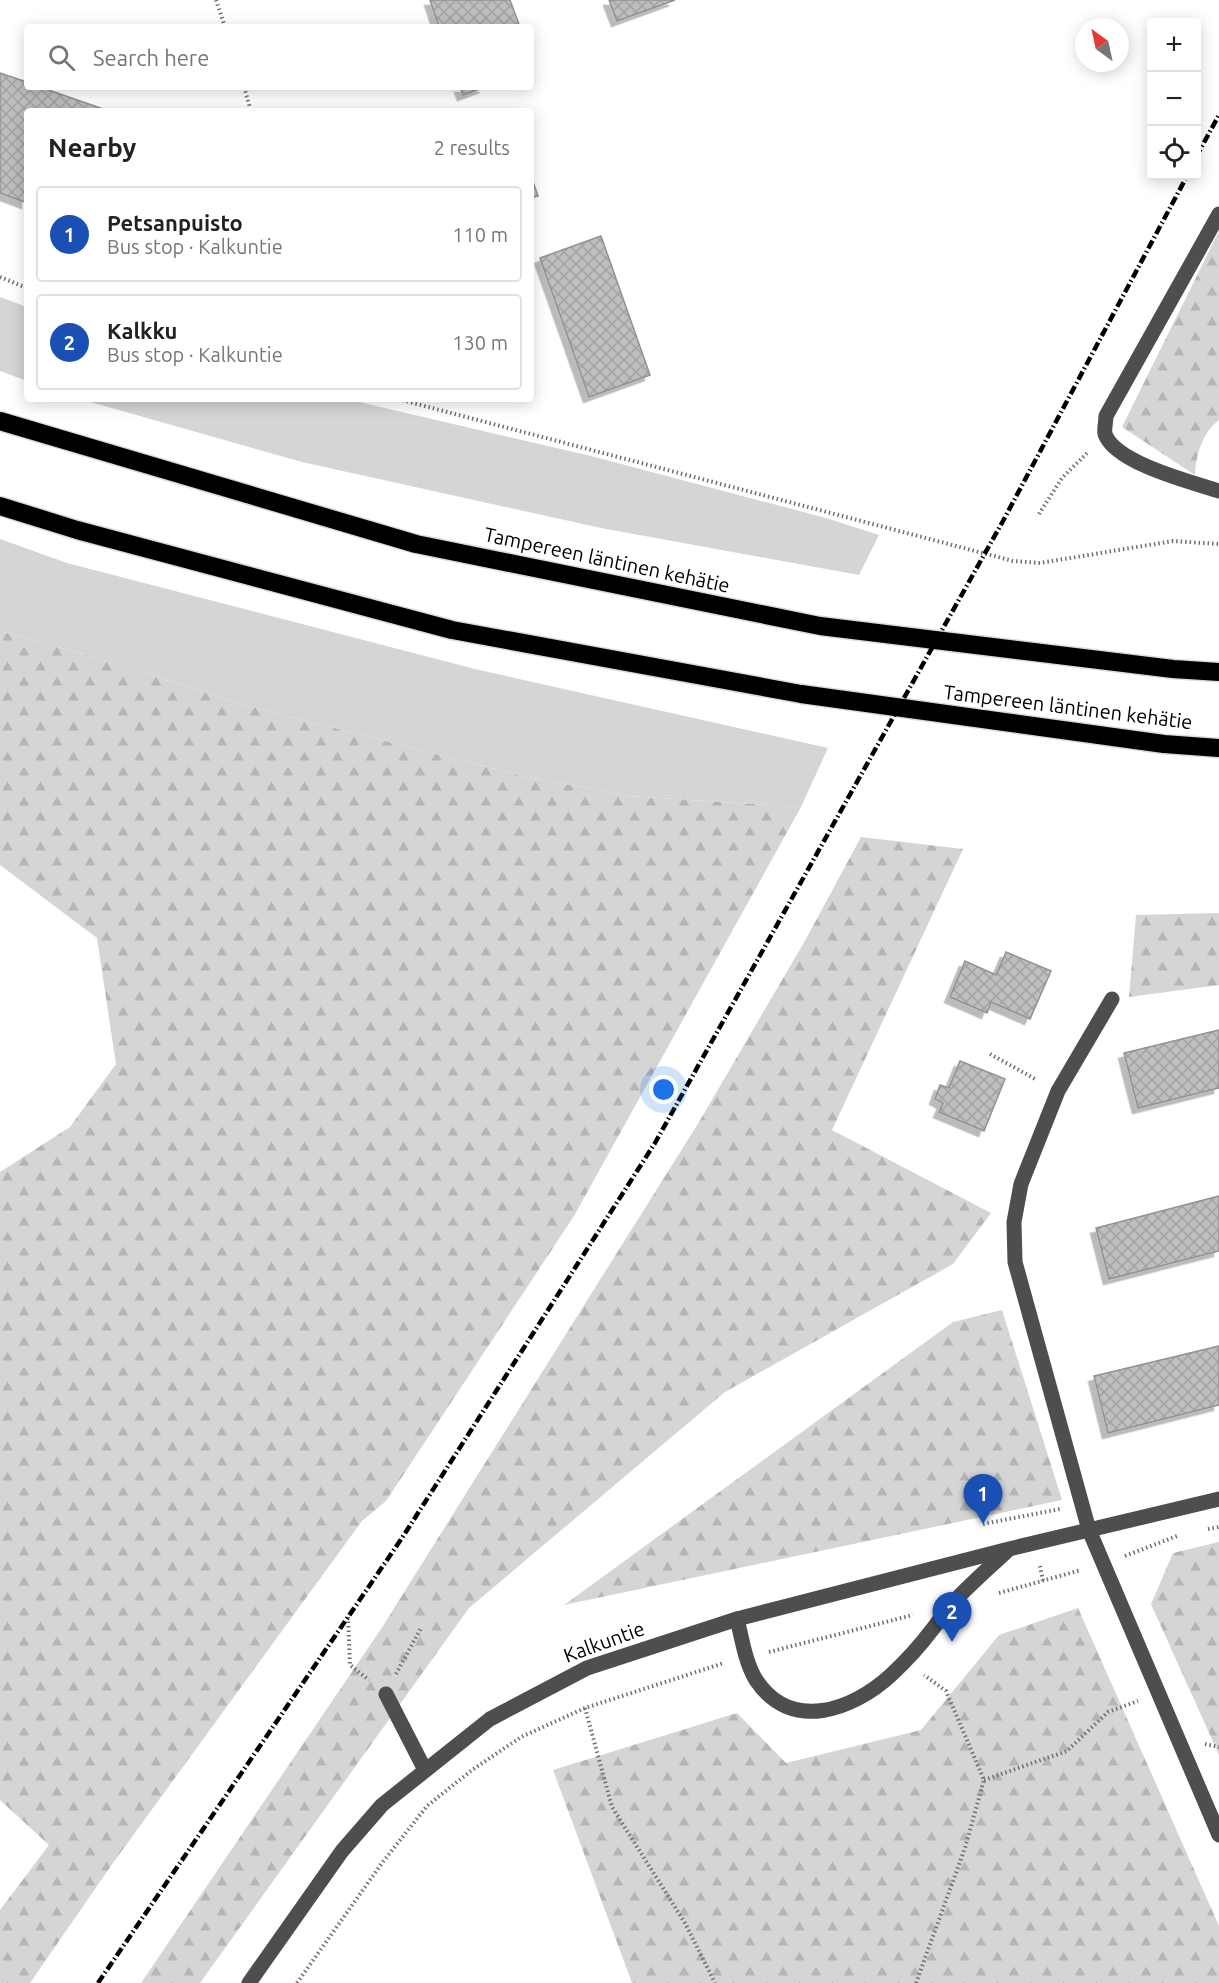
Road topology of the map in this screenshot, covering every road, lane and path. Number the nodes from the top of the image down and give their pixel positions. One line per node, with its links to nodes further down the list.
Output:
1 (216, 0): 2 (path)
2 (224, 24)
3 (245, 90): 4 (path)
4 (250, 108)
5 (1219, 213): 10 (street)
6 (0, 277): 7 (path)
7 (24, 287)
8 (409, 402): 14 (path)
9 (0, 421): 15 (highway, Tampereen läntinen kehätie)
10 (1105, 434): 11 (street); 13 (path)
11 (1219, 491)
12 (0, 506): 16 (highway, Tampereen läntinen kehätie)
13 (1039, 514)
14 (1219, 544)
15 (1219, 672)
16 (1219, 748)
17 (1112, 999): 19 (street)
18 (990, 1054): 19 (path)
19 (1058, 1091): 21 (street)
20 (1219, 1499): 24 (street, Kalkuntie)
21 (1081, 1504): 22 (path); 24 (street)
22 (983, 1524)
23 (1219, 1527): 25 (path)
24 (1089, 1530): 27 (street, Kalkuntie); 28 (street)
25 (1198, 1531)
26 (1178, 1536): 28 (path)
27 (1009, 1549): 29 (street); 31 (street, Kalkuntie)
28 (1103, 1564): 29 (path); 38 (street)
29 (950, 1606): 33 (path); 35 (street)
30 (348, 1617): 36 (path)
31 (737, 1618): 33 (street); 40 (street, Kalkuntie)
32 (421, 1628): 34 (path)
33 (747, 1658): 35 (street); 39 (path)
34 (403, 1660)
35 (905, 1662): 41 (path)
36 (350, 1665)
37 (386, 1694): 40 (street)
38 (1158, 1694): 41 (path); 42 (street)
39 (585, 1708): 44 (path); 45 (path)
40 (425, 1770): 43 (street, Kalkuntie)
41 (984, 1780): 46 (path)
42 (1219, 1835)
43 (249, 1983)
44 (297, 1983)
45 (715, 1983)
46 (916, 1983)

